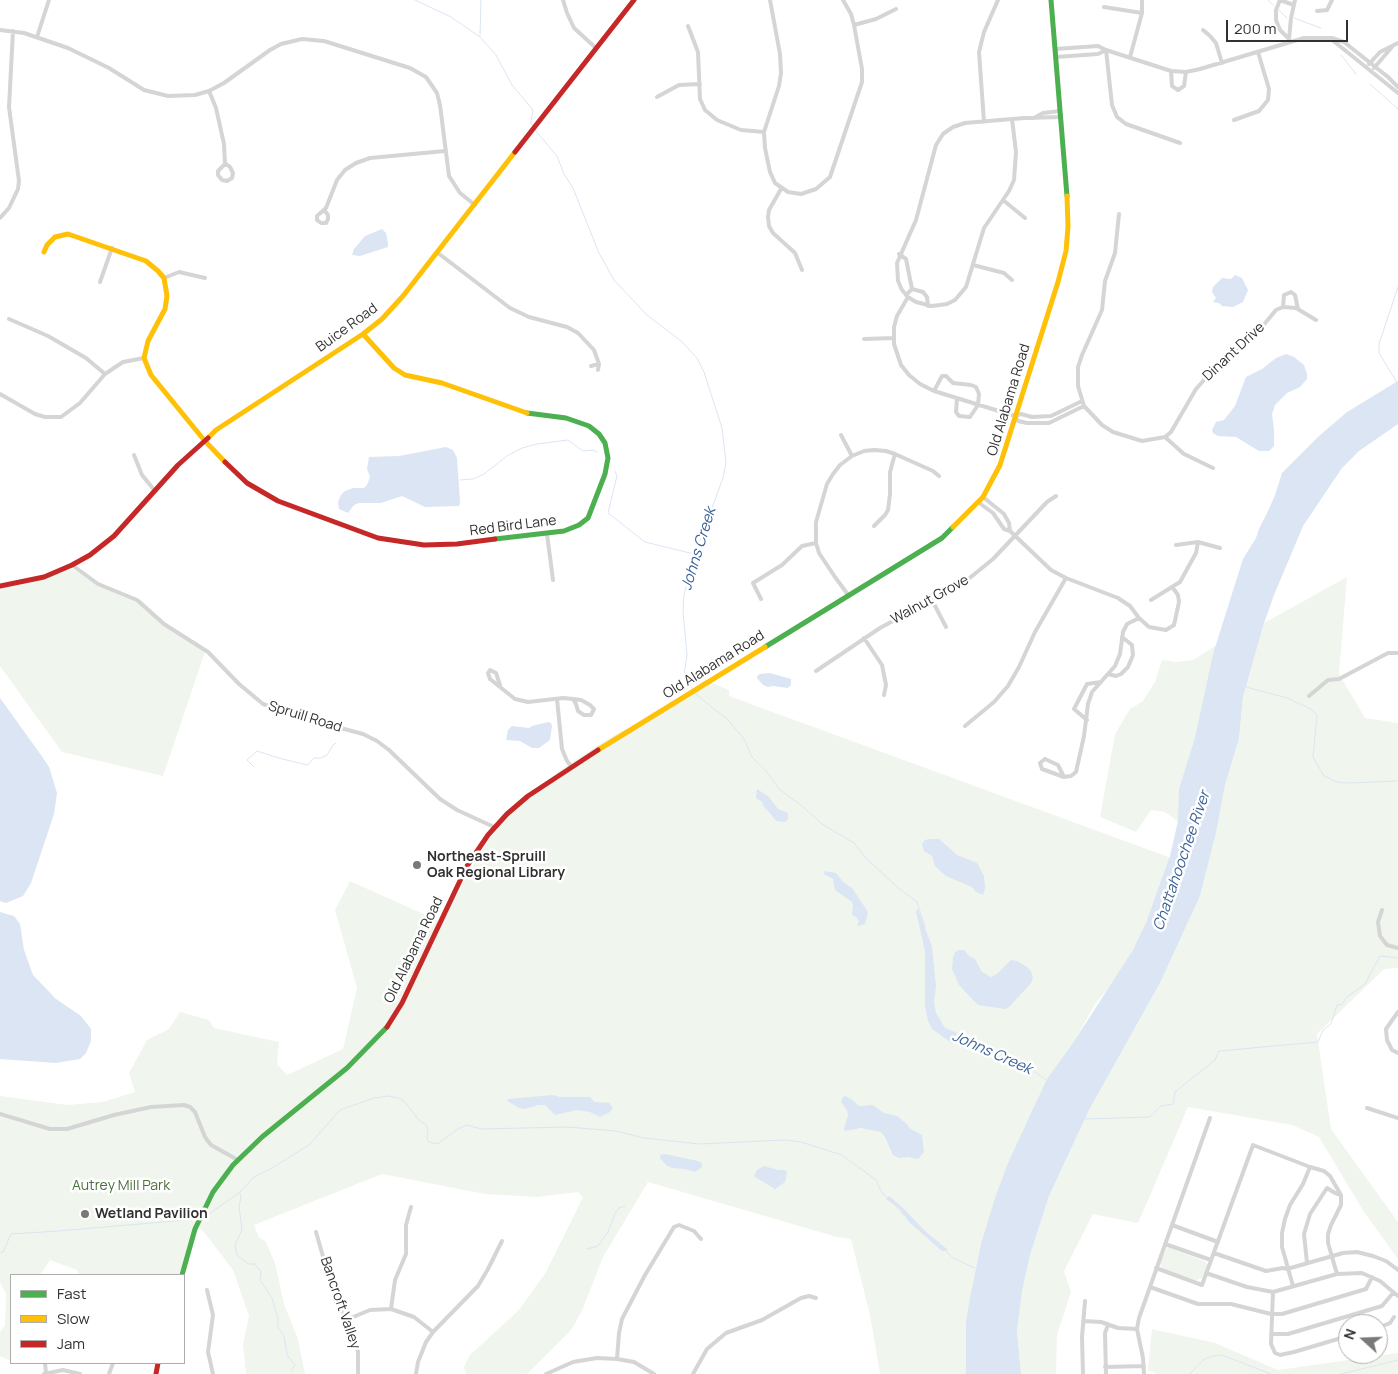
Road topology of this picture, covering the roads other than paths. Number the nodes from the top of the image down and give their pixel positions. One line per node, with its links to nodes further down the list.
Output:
1 (49, 0): 22 (street)
2 (563, 0): 26 (street)
3 (634, 0): 26 (street, Buice Road)
4 (770, 0): 48 (street)
5 (843, 0): 17 (street)
6 (998, 0): 47 (street)
7 (1051, 0): 27 (street, Old Alabama Road)
8 (1142, 0): 16 (street)
9 (1280, 0): 12 (street); 24 (street)
10 (1296, 0): 12 (street)
11 (1332, 0): 15 (street)
12 (1294, 5): 24 (street)
13 (1104, 7): 16 (street)
14 (896, 9): 17 (street)
15 (1317, 11)
16 (1142, 13): 31 (street)
17 (854, 25): 52 (street)
18 (688, 26): 39 (street)
19 (0, 30): 21 (street)
20 (1203, 30): 32 (street)
21 (13, 31): 22 (street); 57 (street)
22 (37, 37): 41 (street)
23 (1329, 38): 24 (street); 33 (street); 35 (street)
24 (1289, 40): 29 (street)
25 (1396, 44): 33 (street); 34 (street)
26 (596, 48): 54 (street, Buice Road)
27 (1055, 49): 28 (street); 30 (street, Old Alabama Road)
28 (1106, 50): 30 (street); 31 (street); 49 (street)
29 (1258, 52): 32 (street); 46 (street)
30 (1056, 57): 44 (street, Old Alabama Road)
31 (1130, 57): 36 (street)
32 (1222, 63): 37 (street)
33 (1370, 63): 34 (street); 35 (street)
34 (1375, 67): 38 (street); 40 (street)
35 (1366, 68): 38 (street)
36 (1170, 71): 37 (street); 37 (street)
37 (1186, 72)
38 (1371, 72): 42 (street)
39 (700, 84): 43 (street); 48 (street)
40 (1398, 88)
41 (209, 91): 50 (street); 51 (street)
42 (1398, 93)
43 (657, 97)
44 (1060, 114): 45 (street); 90 (street, Old Alabama Road)
45 (1012, 119): 47 (street); 53 (street)
46 (1234, 120)
47 (984, 122): 62 (street)
48 (764, 132): 52 (street)
49 (1180, 143)
50 (445, 151): 54 (street); 55 (street)
51 (225, 163): 51 (street)
52 (781, 189): 64 (street)
53 (1003, 200): 58 (street); 63 (street)
54 (475, 205): 61 (street, Buice Road)
55 (324, 210)
56 (1119, 214): 87 (street)
57 (0, 218)
58 (1025, 218)
59 (112, 248): 60 (street); 65 (street); 68 (street)
60 (44, 252)
61 (438, 253): 76 (street, Buice Road); 80 (street)
62 (899, 254): 69 (street); 70 (street)
63 (973, 265): 67 (street); 71 (street)
64 (802, 270)
65 (164, 278): 66 (street); 79 (street)
66 (205, 278)
67 (1012, 280)
68 (100, 282)
69 (912, 289): 70 (street); 71 (street)
70 (907, 296): 71 (street); 77 (street)
71 (928, 306)
72 (1283, 307): 73 (street); 73 (street, Dinant Drive); 94 (street, Dinant Drive)
73 (1298, 309): 75 (street)
74 (9, 319): 83 (street)
75 (1316, 320)
76 (363, 334): 95 (street, Buice Road); 107 (street, Red Bird Lane)
77 (894, 338): 78 (street); 84 (street)
78 (864, 339)
79 (144, 358): 83 (street); 95 (street, Red Bird Lane)
80 (599, 364): 81 (street); 82 (street)
81 (591, 366)
82 (598, 370)
83 (105, 374): 85 (street)
84 (934, 391): 86 (street); 88 (street)
85 (0, 394)
86 (958, 398): 88 (street); 88 (street)
87 (1082, 401): 89 (street); 91 (street)
88 (978, 405): 90 (street)
89 (1084, 406): 92 (street); 94 (street)
90 (1015, 416): 91 (street); 92 (street); 103 (street, Old Alabama Road)
91 (1032, 417): 92 (street)
92 (1031, 423)
93 (841, 435): 98 (street)
94 (1165, 437): 99 (street)
95 (204, 440): 101 (street, Buice Road); 107 (street, Red Bird Lane)
96 (895, 454): 98 (street); 100 (street); 105 (street)
97 (134, 455): 101 (street)
98 (852, 456): 110 (street)
99 (1213, 468)
100 (939, 476)
101 (155, 491): 113 (street, Buice Road)
102 (1056, 496): 108 (street, Walnut Grove)
103 (983, 497): 104 (street, Old Alabama Road); 106 (street)
104 (978, 502): 106 (street); 118 (street, Old Alabama Road)
105 (874, 526)
106 (1010, 531): 108 (street)
107 (547, 534): 115 (street)
108 (1014, 536): 114 (street); 120 (street, Walnut Grove)
109 (1198, 542): 111 (street); 112 (street); 117 (street)
110 (816, 543): 118 (street); 119 (street)
111 (1176, 545)
112 (1220, 548)
113 (72, 565): 116 (street, Buice Road); 139 (street, Spruill Road)
114 (1066, 578): 122 (street); 136 (street)
115 (553, 580)
116 (0, 586)
117 (1173, 588): 121 (street); 122 (street)
118 (849, 596): 137 (street, Old Alabama Road)
119 (761, 599)
120 (932, 600): 123 (street); 125 (street, Walnut Grove)
121 (1150, 600)
122 (1139, 618): 124 (street)
123 (946, 627)
124 (1122, 637): 128 (street); 128 (street)
125 (864, 638): 127 (street, Walnut Grove); 131 (street)
126 (1398, 653): 132 (street)
127 (816, 671)
128 (1108, 674): 129 (street)
129 (1101, 682): 135 (street); 135 (street)
130 (500, 685): 133 (street)
131 (884, 695)
132 (1309, 696)
133 (556, 699): 134 (street); 137 (street)
134 (573, 699): 134 (street)
135 (1087, 720): 138 (street)
136 (965, 726)
137 (572, 766): 139 (street, Old Alabama Road)
138 (1064, 777): 138 (street)
139 (494, 828): 148 (street, Old Alabama Road)
140 (1382, 910): 141 (street)
141 (1398, 948)
142 (1398, 1012): 143 (street)
143 (1398, 1053)
144 (1367, 1108): 147 (street)
145 (0, 1114): 148 (street)
146 (1210, 1118): 152 (street)
147 (1398, 1118)
148 (238, 1160): 166 (street, Old Alabama Road)
149 (1310, 1166): 150 (street); 156 (street); 163 (street)
150 (1341, 1195): 159 (street); 161 (street)
151 (411, 1207): 177 (street)
152 (1172, 1225): 156 (street); 157 (street)
153 (316, 1232): 180 (street, Bancroft Valley)
154 (701, 1239): 188 (street)
155 (502, 1241): 185 (street)
156 (1218, 1242): 158 (street)
157 (1165, 1244): 160 (street); 162 (street)
158 (1214, 1253): 160 (street); 163 (street)
159 (1331, 1255): 161 (street); 164 (street); 167 (street)
160 (1211, 1260): 165 (street)
161 (1307, 1263): 163 (street)
162 (1156, 1268): 165 (street); 170 (street)
163 (1287, 1268): 169 (street)
164 (1398, 1270)
165 (1206, 1273): 172 (street)
166 (182, 1274)
167 (1337, 1274): 168 (street); 169 (street)
168 (1372, 1277): 173 (street); 178 (street)
169 (1292, 1286): 172 (street)
170 (1150, 1287): 178 (street); 184 (street)
171 (207, 1290): 193 (street)
172 (1273, 1292): 178 (street)
173 (1393, 1294): 174 (street); 186 (street)
174 (1398, 1296)
175 (816, 1298): 198 (street)
176 (1085, 1301): 181 (street)
177 (391, 1309): 180 (street); 185 (street)
178 (1271, 1314): 186 (street)
179 (1394, 1317): 182 (street)
180 (346, 1320): 194 (street, Bancroft Valley)
181 (1083, 1320): 183 (street); 199 (street)
182 (1388, 1323)
183 (1108, 1325): 184 (street); 190 (street)
184 (1137, 1329): 189 (street)
185 (433, 1332): 195 (street)
186 (1271, 1334): 187 (street)
187 (1338, 1339)
188 (618, 1359): 196 (street); 197 (street)
189 (1144, 1366): 190 (street); 201 (street)
190 (1106, 1367): 200 (street)
191 (45, 1373): 192 (street)
192 (80, 1374)
193 (213, 1374)
194 (358, 1374)
195 (416, 1374)
196 (546, 1374)
197 (654, 1374)
198 (693, 1374)
199 (1083, 1374)
200 (1106, 1374)
201 (1144, 1374)

